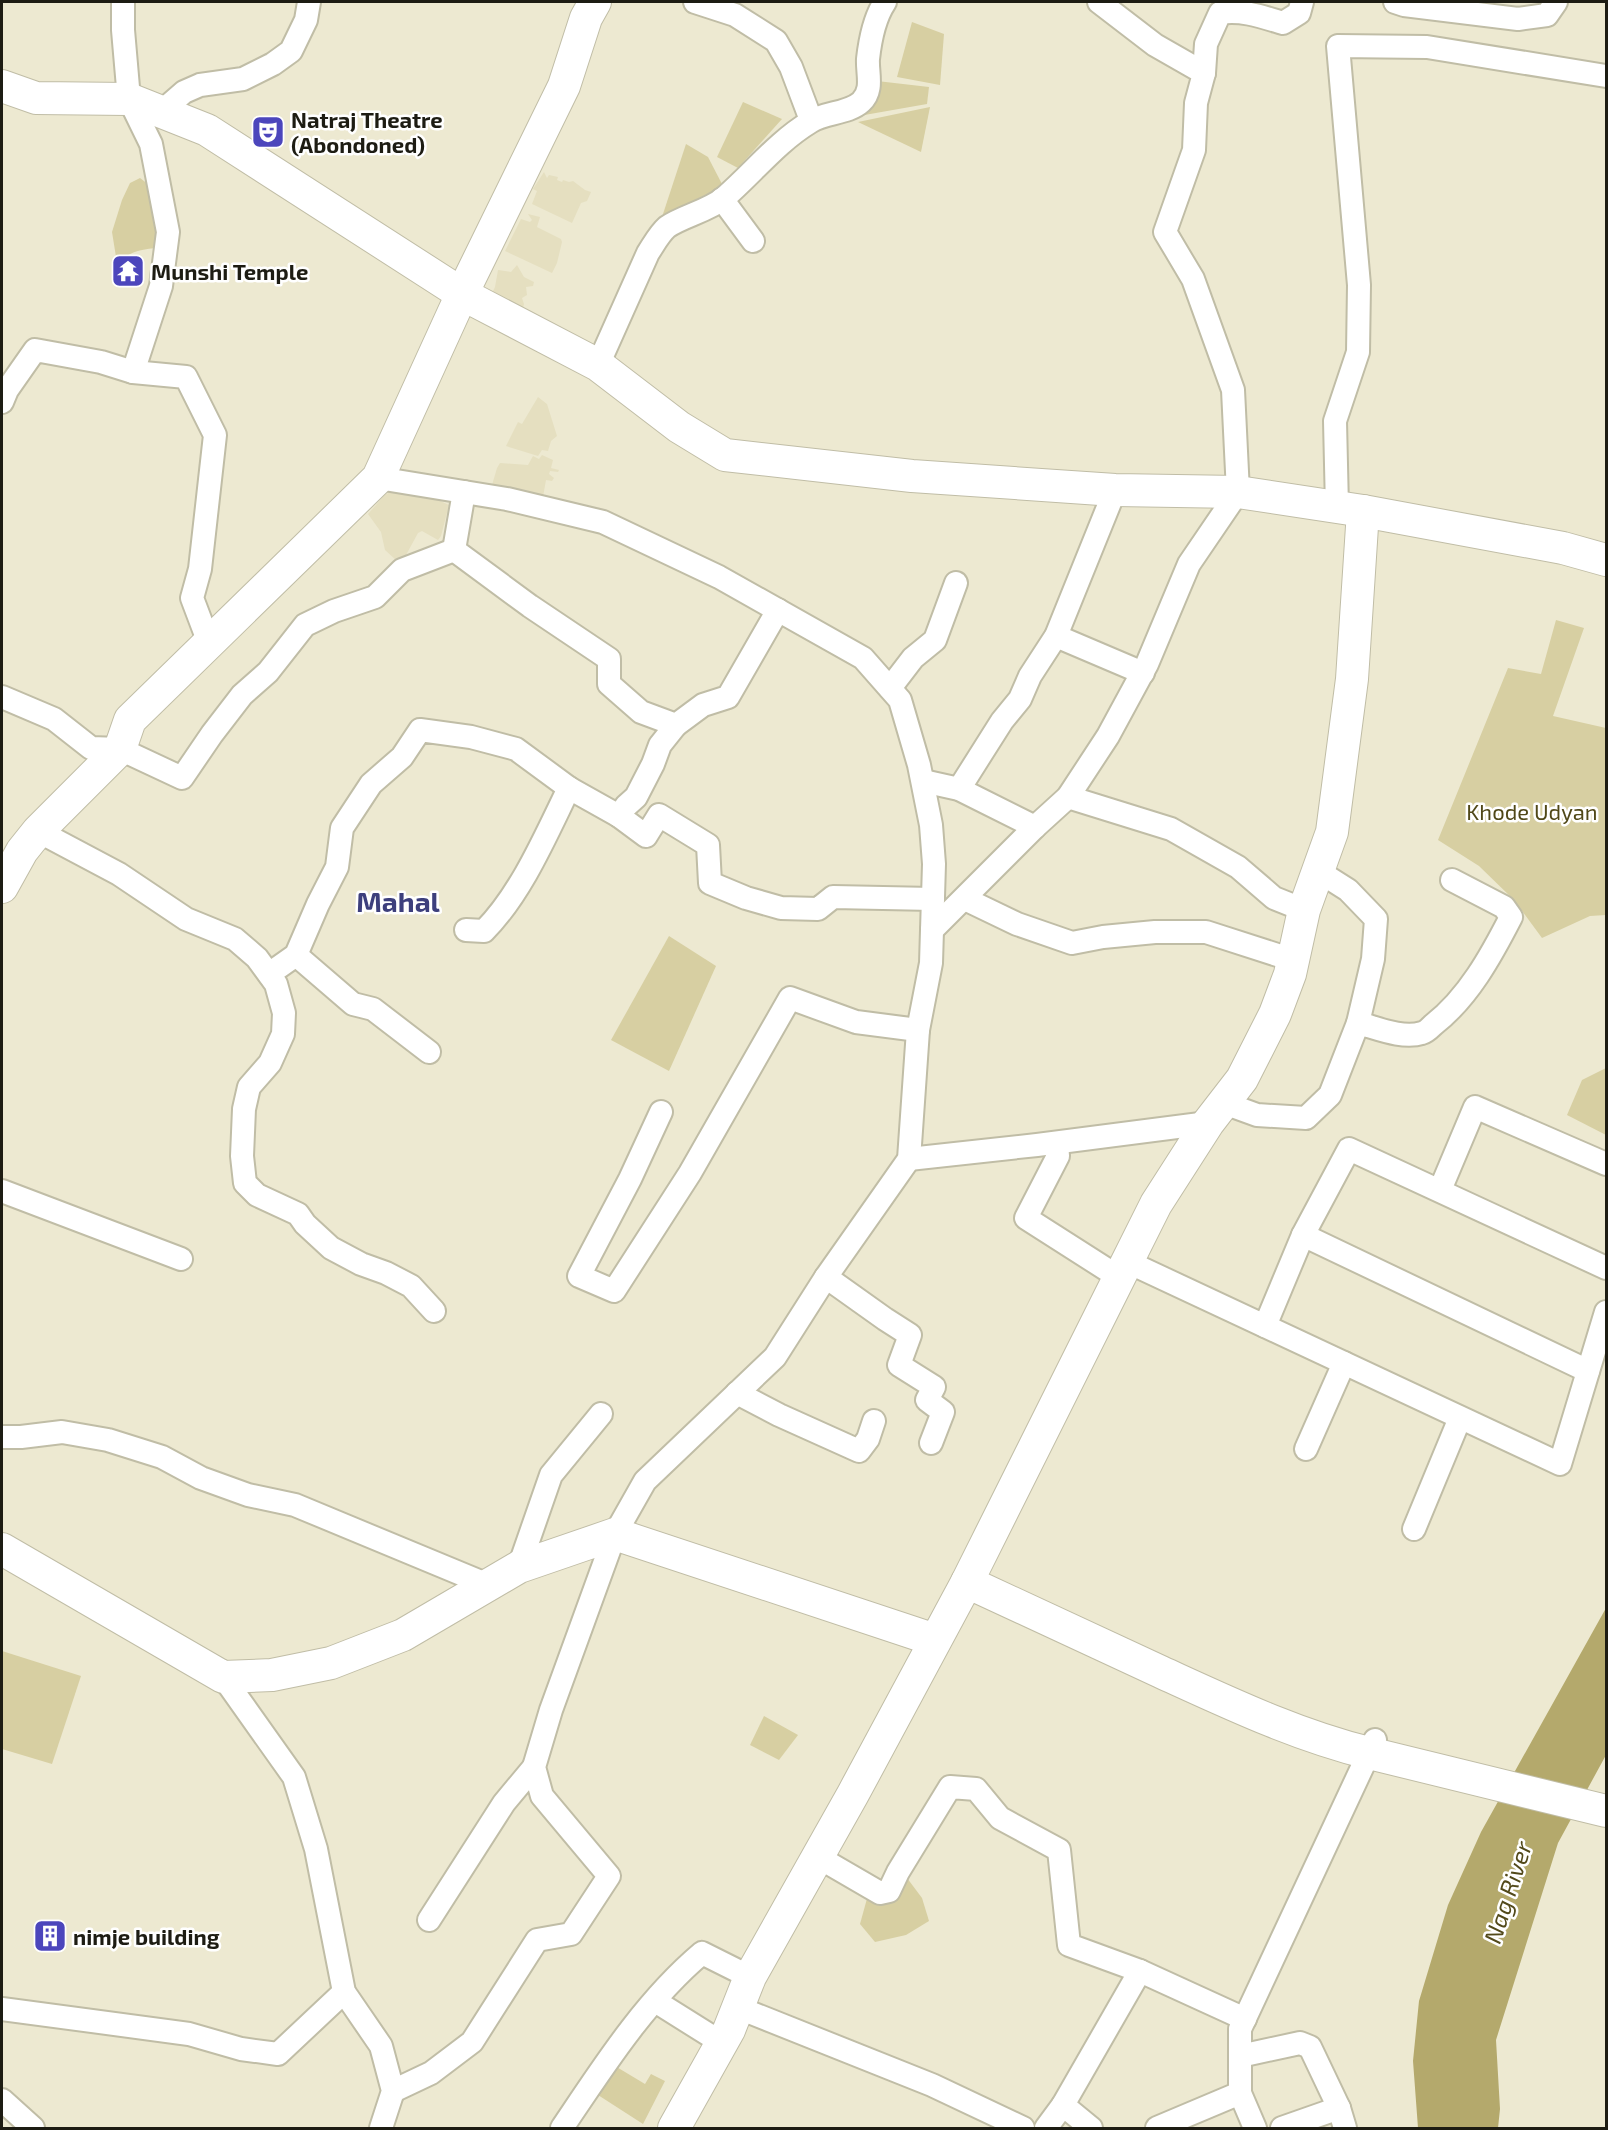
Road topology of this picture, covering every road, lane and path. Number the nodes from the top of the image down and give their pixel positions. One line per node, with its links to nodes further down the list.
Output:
1 (123, 2): 13 (street)
2 (309, 2): 14 (street)
3 (595, 2): 18 (street)
4 (694, 2): 15 (street)
5 (885, 2): 15 (street)
6 (1099, 2): 10 (street)
7 (1302, 2): 10 (street)
8 (1395, 2): 9 (street)
9 (1556, 2)
10 (1204, 73): 25 (street)
11 (1606, 76): 26 (street)
12 (2, 86): 13 (street)
13 (129, 99): 14 (street); 20 (street)
14 (161, 112): 18 (street)
15 (811, 120): 16 (street)
16 (722, 199): 17 (street); 19 (street)
17 (753, 241)
18 (462, 294): 19 (street); 22 (street)
19 (598, 365): 23 (street)
20 (133, 372): 21 (street); 32 (street)
21 (3, 393)
22 (378, 478): 24 (street); 32 (street)
23 (1115, 490): 25 (street); 31 (street)
24 (464, 492): 27 (street); 30 (street)
25 (1238, 492): 26 (street); 33 (street)
26 (1350, 509): 28 (street); 45 (street)
27 (454, 550): 36 (street); 37 (street)
28 (1606, 560)
29 (956, 583): 34 (street)
30 (778, 609): 34 (street); 36 (street)
31 (1056, 636): 33 (street); 40 (street)
32 (209, 643): 37 (street)
33 (1143, 673): 41 (street)
34 (890, 688): 38 (street)
35 (2, 697): 37 (street)
36 (676, 725): 42 (street)
37 (120, 749): 44 (street)
38 (923, 781): 40 (street); 48 (street)
39 (569, 789): 42 (street); 51 (street); 53 (street)
40 (959, 789): 43 (street)
41 (1068, 797): 43 (street); 50 (street)
42 (619, 816): 48 (street)
43 (1035, 827): 49 (street)
44 (38, 831): 47 (street); 55 (street)
45 (1318, 871): 50 (street); 56 (street)
46 (1452, 880): 56 (street)
47 (2, 887)
48 (933, 899): 52 (street)
49 (964, 900): 52 (street); 54 (street)
50 (1304, 910): 54 (street)
51 (466, 930)
52 (932, 930): 57 (street)
53 (296, 955): 55 (street); 58 (street)
54 (1293, 960): 60 (street)
55 (269, 974): 71 (street)
56 (1358, 1023): 60 (street)
57 (918, 1030): 59 (street); 62 (street)
58 (429, 1052)
59 (661, 1112)
60 (1216, 1113): 61 (street); 69 (street)
61 (1057, 1143): 62 (street); 69 (street)
62 (909, 1158): 70 (street)
63 (1606, 1164): 64 (street)
64 (1440, 1190): 66 (street); 68 (street)
65 (2, 1191): 67 (street)
66 (1303, 1235): 73 (street); 75 (street)
67 (181, 1259)
68 (1606, 1268)
69 (1124, 1270): 73 (street); 87 (street)
70 (826, 1278): 76 (street); 81 (street)
71 (434, 1311)
72 (1606, 1312): 75 (street)
73 (1265, 1326): 74 (street)
74 (1344, 1363): 78 (street); 82 (street)
75 (1588, 1371): 78 (street)
76 (737, 1393): 79 (street); 84 (street)
77 (601, 1414): 86 (street)
78 (1460, 1418): 83 (street)
79 (874, 1421)
80 (2, 1437): 88 (street)
81 (931, 1443)
82 (1306, 1449)
83 (1414, 1529)
84 (615, 1534): 86 (street); 89 (street); 92 (street)
85 (2, 1549): 90 (street)
86 (519, 1567): 88 (street)
87 (972, 1573): 89 (street); 91 (street)
88 (488, 1585): 90 (street)
89 (935, 1640): 96 (street)
90 (223, 1677): 100 (street)
91 (1372, 1746): 93 (street); 104 (street)
92 (534, 1767): 97 (street); 107 (street)
93 (1531, 1784): 94 (street); 95 (street)
94 (1606, 1794)
95 (1606, 1810)
96 (818, 1857): 98 (street); 99 (street)
97 (429, 1920)
98 (1140, 1971): 104 (street); 110 (street)
99 (750, 1977): 101 (street); 102 (street)
100 (344, 1992): 103 (street); 107 (street)
101 (655, 2001): 105 (street); 114 (street)
102 (739, 2008): 105 (street); 116 (street)
103 (2, 2009)
104 (1245, 2019): 106 (street)
105 (722, 2043): 115 (street)
106 (1240, 2056): 108 (street); 111 (street)
107 (393, 2091): 112 (street)
108 (1240, 2093): 119 (street); 120 (street)
109 (2, 2100): 113 (street)
110 (1063, 2105): 117 (street); 118 (street)
111 (1342, 2118): 121 (street)
112 (388, 2125)
113 (30, 2128)
114 (561, 2128)
115 (674, 2128)
116 (1023, 2128)
117 (1046, 2128)
118 (1092, 2128)
119 (1157, 2128)
120 (1255, 2128)
121 (1282, 2128)

